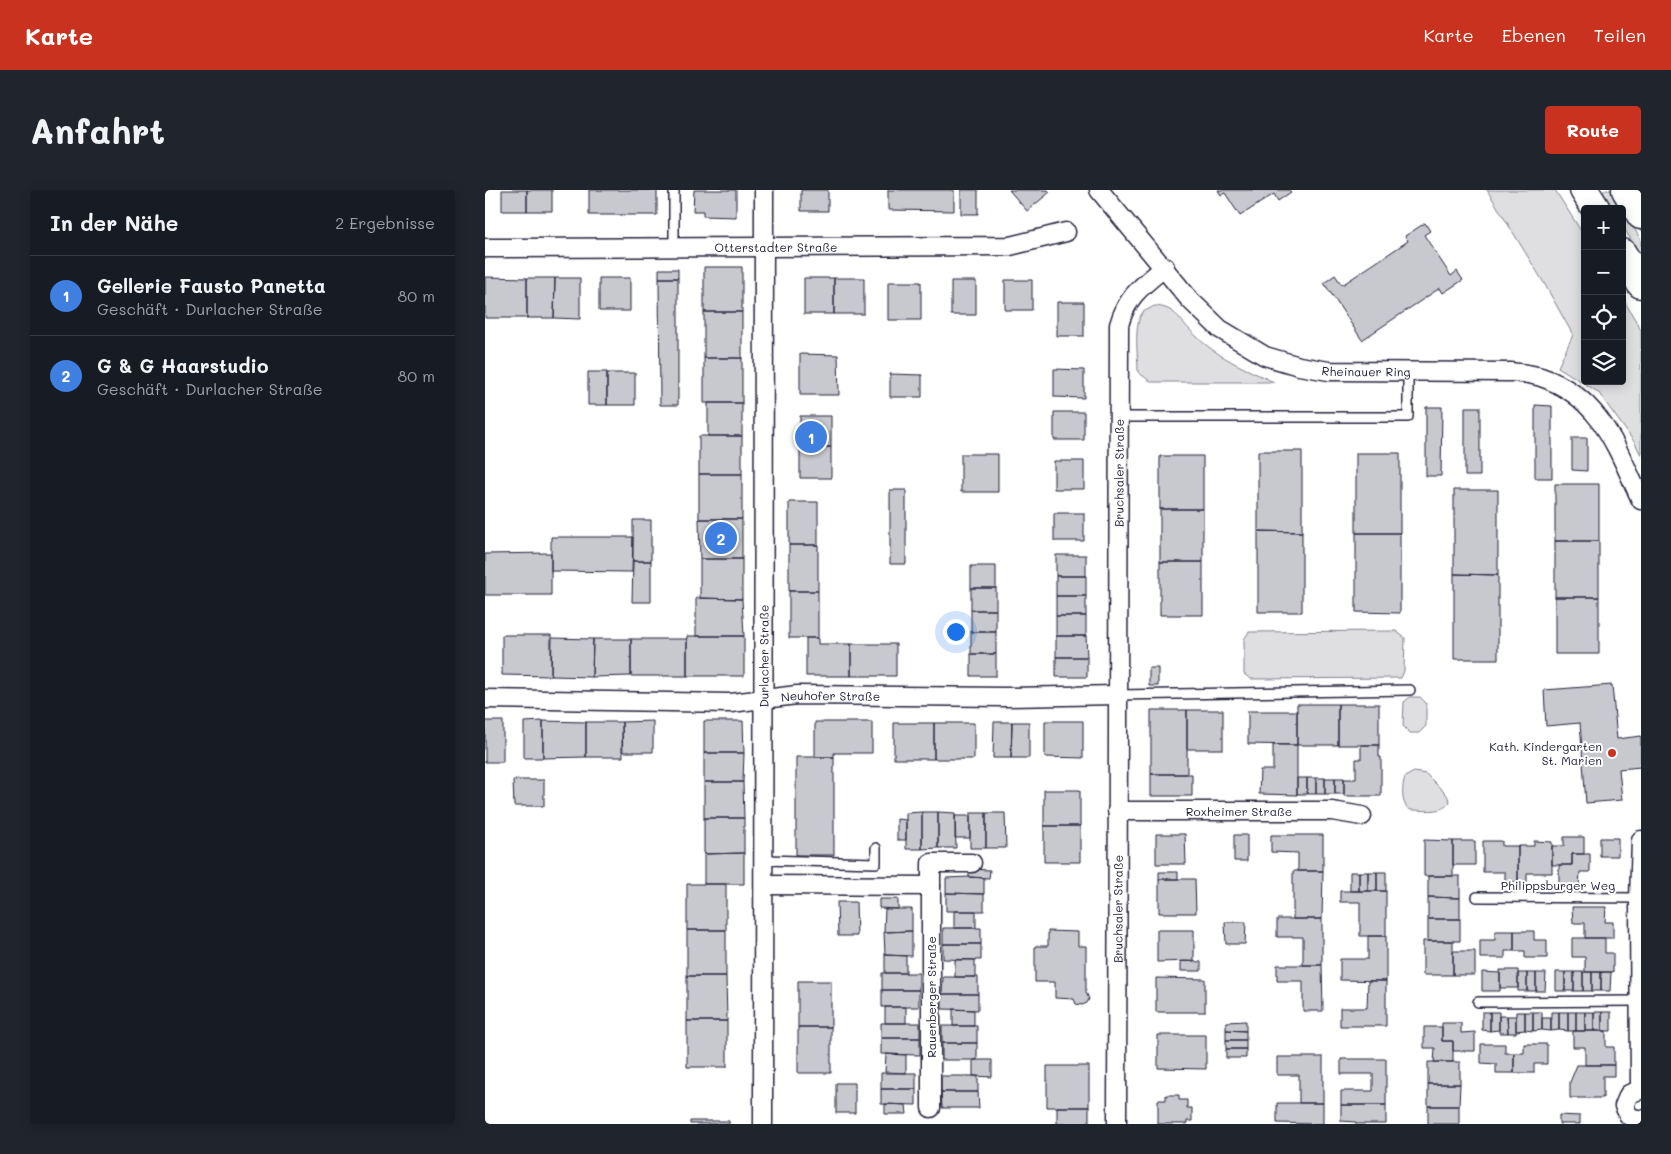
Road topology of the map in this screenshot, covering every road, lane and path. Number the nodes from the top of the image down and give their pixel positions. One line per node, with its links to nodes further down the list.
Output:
1 (673, 190): 10 (lane)
2 (765, 190): 9 (street, Durlacher Straße)
3 (1099, 190): 13 (street, Rheinauer Ring)
4 (1584, 190): 6 (highway)
5 (1625, 190): 7 (highway)
6 (1593, 205)
7 (1641, 215)
8 (1066, 232): 9 (street, Otterstadter Straße)
9 (764, 246): 10 (street, Otterstadter Straße); 21 (street, Durlacher Straße)
10 (674, 247): 11 (street, Otterstadter Straße)
11 (485, 248)
12 (1626, 260): 14 (highway)
13 (1165, 267): 15 (street, Rheinauer Ring); 16 (street, Bruchsaler Straße)
14 (1641, 284)
15 (1408, 370): 16 (lane); 17 (street, Rheinauer Ring)
16 (1119, 417): 19 (street, Bruchsaler Straße)
17 (1641, 500)
18 (1410, 690): 19 (lane)
19 (1118, 695): 21 (street, Neuhofer Straße); 22 (street, Bruchsaler Straße)
20 (485, 699): 21 (street, Neuhofer Straße)
21 (764, 699): 26 (street, Durlacher Straße)
22 (1117, 811): 23 (street, Roxheimer Straße); 38 (street, Bruchsaler Straße)
23 (1361, 816)
24 (1641, 840): 31 (street)
25 (876, 848): 26 (lane)
26 (764, 860): 28 (street, Durlacher Straße)
27 (972, 863): 29 (street, Rauenberger Straße)
28 (764, 885): 29 (street); 37 (street, Durlacher Straße)
29 (931, 886): 35 (street, Rauenberger Straße)
30 (1477, 897): 31 (lane, Philippsburger Weg)
31 (1639, 898): 32 (street)
32 (1639, 1001): 33 (lane); 34 (street)
33 (1477, 1002)
34 (1641, 1090): 36 (street)
35 (931, 1108)
36 (1641, 1119)
37 (763, 1124)
38 (1117, 1124)

